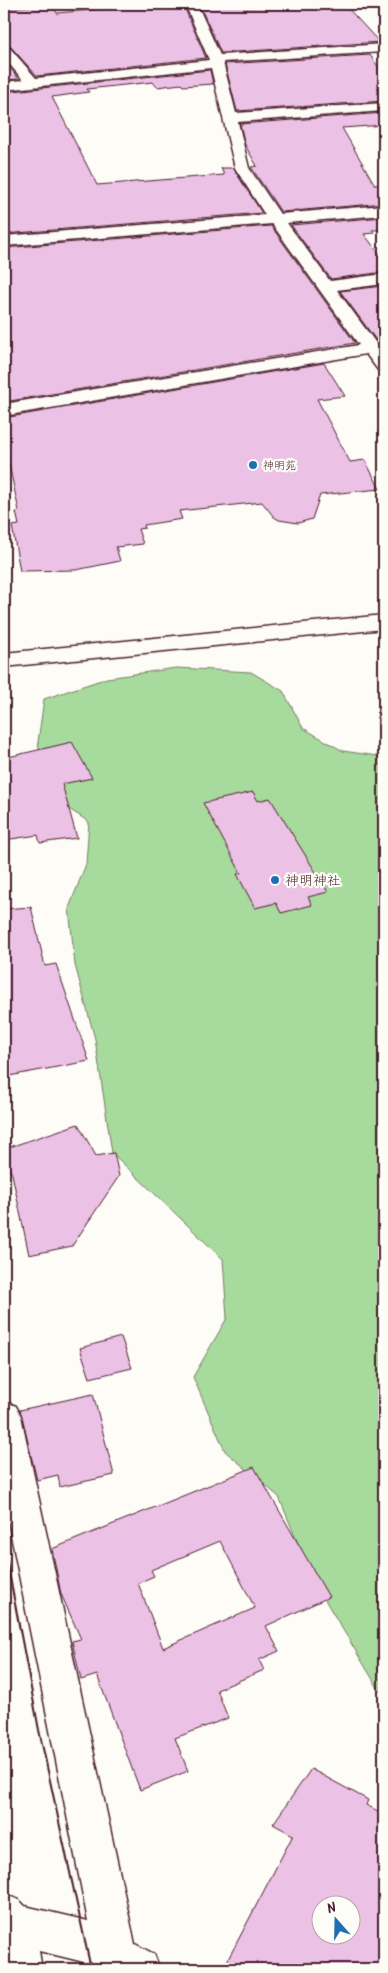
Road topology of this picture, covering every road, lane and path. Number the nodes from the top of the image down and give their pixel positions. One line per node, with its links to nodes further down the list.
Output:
1 (191, 4): 4 (street)
2 (384, 48): 4 (street)
3 (6, 55): 5 (street)
4 (216, 61): 5 (street); 8 (street)
5 (32, 82): 6 (street)
6 (4, 86)
7 (384, 108): 8 (street)
8 (230, 118): 10 (street)
9 (384, 210): 10 (street)
10 (276, 219): 11 (street); 13 (street)
11 (4, 241)
12 (384, 279): 13 (street)
13 (326, 287): 14 (street)
14 (371, 348): 15 (street); 16 (street)
15 (384, 366)
16 (4, 410)
17 (384, 622): 18 (street)
18 (4, 660)
19 (4, 1416): 21 (street)
20 (9, 1919): 21 (street); 22 (street)
21 (128, 1963)
22 (21, 1969)

